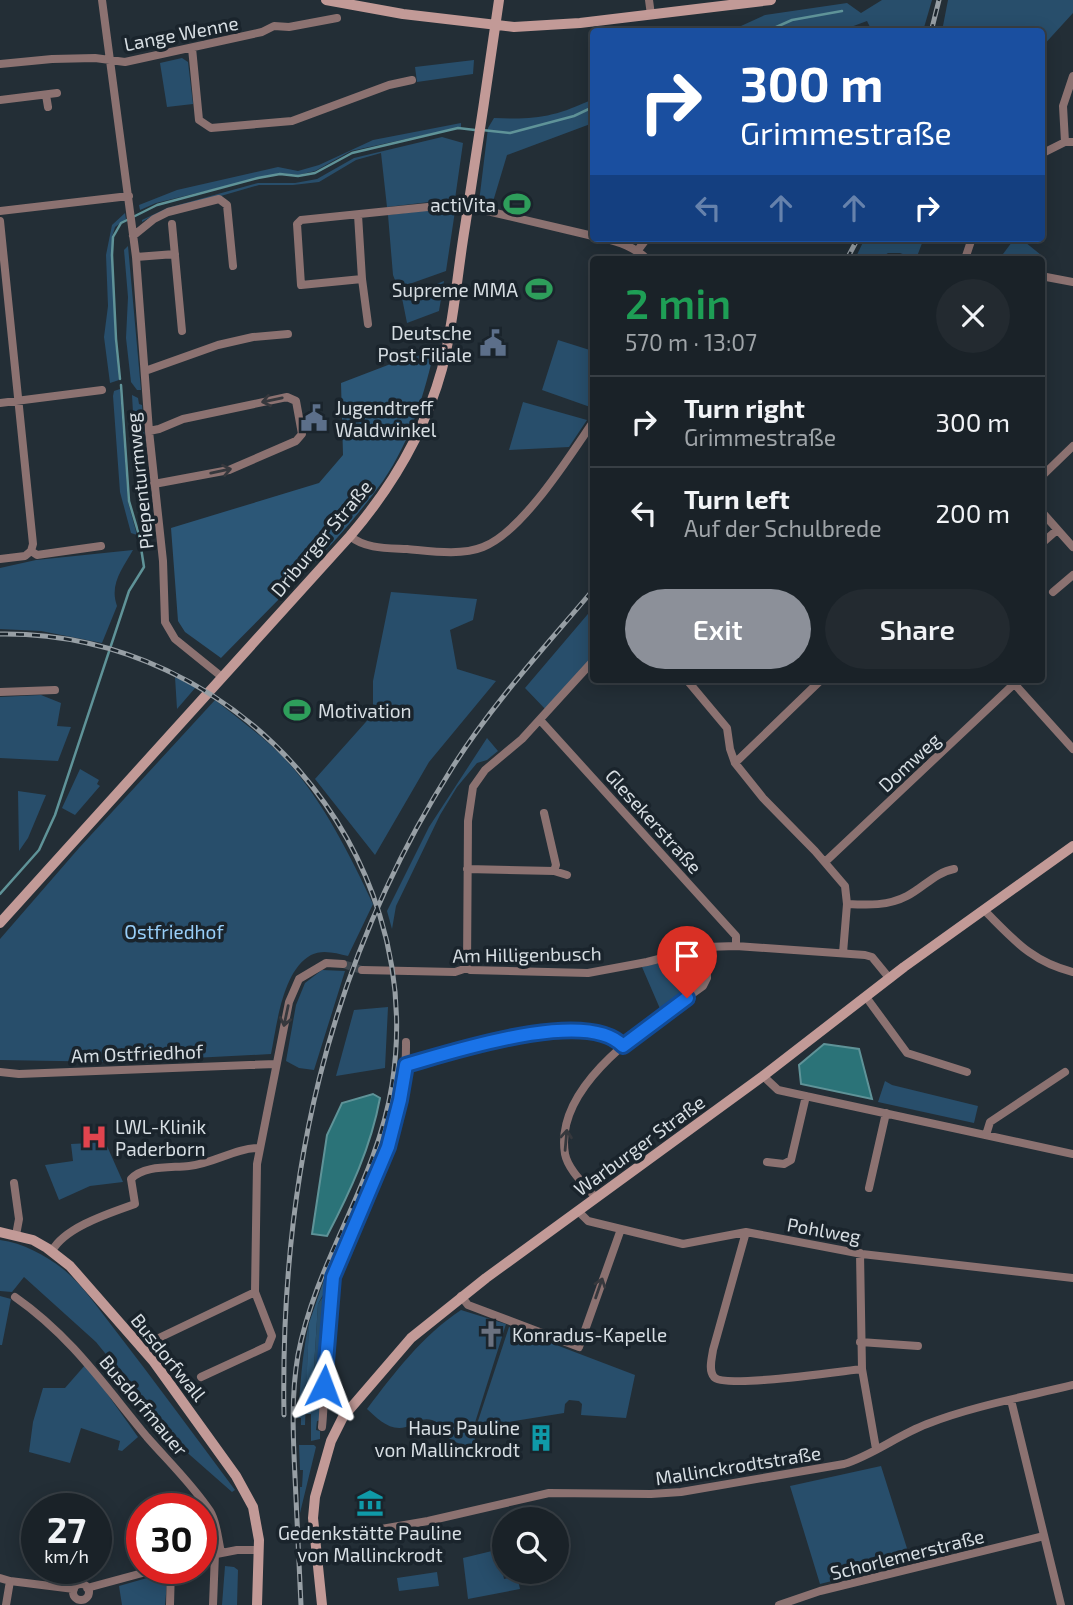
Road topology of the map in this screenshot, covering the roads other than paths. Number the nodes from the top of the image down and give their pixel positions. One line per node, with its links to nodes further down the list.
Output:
1 (102, 0): 10 (street, Piepenturmweg)
2 (326, 0): 8 (main road)
3 (499, 0): 8 (main road, Driburger Straße)
4 (649, 0): 6 (street)
5 (771, 0): 6 (main road)
6 (651, 15): 8 (main road)
7 (337, 18): 9 (street, Lange Wenne)
8 (495, 25): 21 (main road, Driburger Straße)
9 (192, 48): 10 (street, Lange Wenne); 13 (street)
10 (111, 62): 11 (street, Lange Wenne); 20 (street, Piepenturmweg)
11 (0, 64)
12 (1073, 76): 18 (street)
13 (412, 80)
14 (57, 93): 15 (street)
15 (47, 95): 16 (street); 17 (street)
16 (0, 100)
17 (48, 107)
18 (1069, 142): 19 (street)
19 (1045, 152)
20 (129, 196): 22 (street); 26 (street, Piepenturmweg)
21 (468, 205): 23 (street); 27 (street); 52 (main road, Driburger Straße)
22 (0, 211)
23 (358, 215): 36 (street); 36 (street)
24 (0, 222): 43 (street)
25 (172, 224): 31 (street)
26 (133, 233): 33 (street, Piepenturmweg); 34 (street)
27 (590, 235)
28 (620, 242): 30 (street)
29 (644, 242): 30 (street)
30 (638, 250): 32 (street)
31 (175, 254): 33 (street); 39 (street)
32 (643, 256)
33 (136, 257): 41 (street, Piepenturmweg)
34 (233, 266)
35 (1045, 277): 37 (street)
36 (362, 279): 38 (street)
37 (1073, 282)
38 (368, 324)
39 (182, 331)
40 (288, 334): 41 (street)
41 (145, 370): 46 (street, Piepenturmweg)
42 (102, 390): 43 (street)
43 (18, 401): 44 (street); 56 (street)
44 (0, 403)
45 (590, 426): 52 (street)
46 (149, 430): 49 (street, Piepenturmweg); 49 (street, one-way to 46)
47 (1073, 446): 48 (street)
48 (1045, 473)
49 (154, 484): 61 (street, Piepenturmweg)
50 (1045, 516): 51 (street)
51 (1057, 530): 53 (street); 55 (street)
52 (350, 536): 61 (main road, Driburger Straße)
53 (1045, 540)
54 (101, 546): 56 (street)
55 (1073, 547)
56 (31, 551): 57 (street)
57 (0, 559)
58 (1073, 575): 59 (street)
59 (1054, 593)
60 (590, 664): 68 (street)
61 (222, 677): 80 (main road, Driburger Straße)
62 (689, 683): 70 (street)
63 (818, 683): 70 (street)
64 (1010, 683): 73 (street, Domweg)
65 (1014, 683): 69 (street)
66 (55, 690): 67 (street)
67 (0, 692)
68 (540, 720): 74 (street); 81 (street, Glesekerstraße)
69 (1073, 749)
70 (735, 763): 73 (street)
71 (544, 813): 76 (street)
72 (1073, 846): 79 (main road, Warburger Straße)
73 (825, 862): 78 (street)
74 (467, 869): 76 (street); 85 (street)
75 (954, 869): 78 (street)
76 (554, 871): 77 (street)
77 (567, 875)
78 (847, 904): 83 (street)
79 (985, 911): 87 (street); 88 (main road, Warburger Straße)
80 (0, 923)
81 (736, 946): 82 (street, Am Hilligenbusch); 83 (street, Am Hilligenbusch)
82 (706, 947): 85 (street, Am Hilligenbusch); 91 (street)
83 (843, 953): 88 (street, Am Hilligenbusch)
84 (343, 964): 92 (street, one-way to 92)
85 (467, 968): 86 (street, Am Hilligenbusch)
86 (362, 970)
87 (1073, 972)
88 (890, 979): 89 (main road, Warburger Straße)
89 (866, 997): 95 (street); 97 (main road, Warburger Straße)
90 (406, 1042): 93 (street)
91 (623, 1046): 93 (street); 106 (street, one-way to 91)
92 (276, 1064): 94 (street, Am Ostfriedhof); 101 (street)
93 (406, 1065): 125 (street)
94 (0, 1072)
95 (967, 1072)
96 (1065, 1072): 100 (street)
97 (764, 1076): 98 (street); 106 (main road, Warburger Straße)
98 (806, 1096): 99 (street); 103 (street)
99 (886, 1113): 100 (street); 105 (street)
100 (986, 1135): 102 (street)
101 (259, 1148): 112 (street); 115 (street)
102 (1073, 1154)
103 (767, 1162)
104 (13, 1183): 111 (street)
105 (869, 1188)
106 (596, 1198): 107 (main road, Warburger Straße)
107 (578, 1211): 108 (street, Pohlweg); 116 (main road, Warburger Straße)
108 (621, 1229): 110 (street, Pohlweg); 116 (street, one-way to 108)
109 (0, 1232): 111 (main road, Busdorfwall)
110 (746, 1232): 113 (street, Pohlweg); 121 (street)
111 (16, 1235): 112 (main road, Busdorfwall)
112 (52, 1251): 120 (main road, Busdorfwall)
113 (860, 1253): 114 (street, Pohlweg); 118 (street)
114 (1073, 1278)
115 (255, 1292): 120 (street); 122 (street)
116 (461, 1296): 128 (main road, Warburger Straße)
117 (15, 1297): 130 (street, Busdorfmauer)
118 (860, 1342): 119 (street); 121 (street)
119 (918, 1346)
120 (140, 1347): 129 (main road, Busdorfwall)
121 (862, 1369): 126 (street)
122 (201, 1377)
123 (1073, 1385): 124 (street, Mallinckrodtstraße)
124 (1011, 1400): 126 (street, Mallinckrodtstraße); 127 (street)
125 (322, 1427)
126 (876, 1449): 128 (street, Mallinckrodtstraße)
127 (1044, 1536): 143 (street, Schorlemerstraße); 144 (street)
128 (314, 1537): 142 (main road, Warburger Straße)
129 (259, 1549): 130 (street); 141 (main road, Busdorfwall)
130 (218, 1553): 140 (street, Busdorfmauer)
131 (126, 1577): 135 (street)
132 (0, 1578): 133 (street)
133 (10, 1581): 136 (street); 138 (street)
134 (171, 1584): 139 (street)
135 (87, 1588): 136 (street); 137 (street)
136 (74, 1589): 137 (street)
137 (83, 1602)
138 (6, 1605)
139 (170, 1605)
140 (213, 1605)
141 (257, 1605)
142 (322, 1605)
143 (779, 1605)
144 (1061, 1605)

